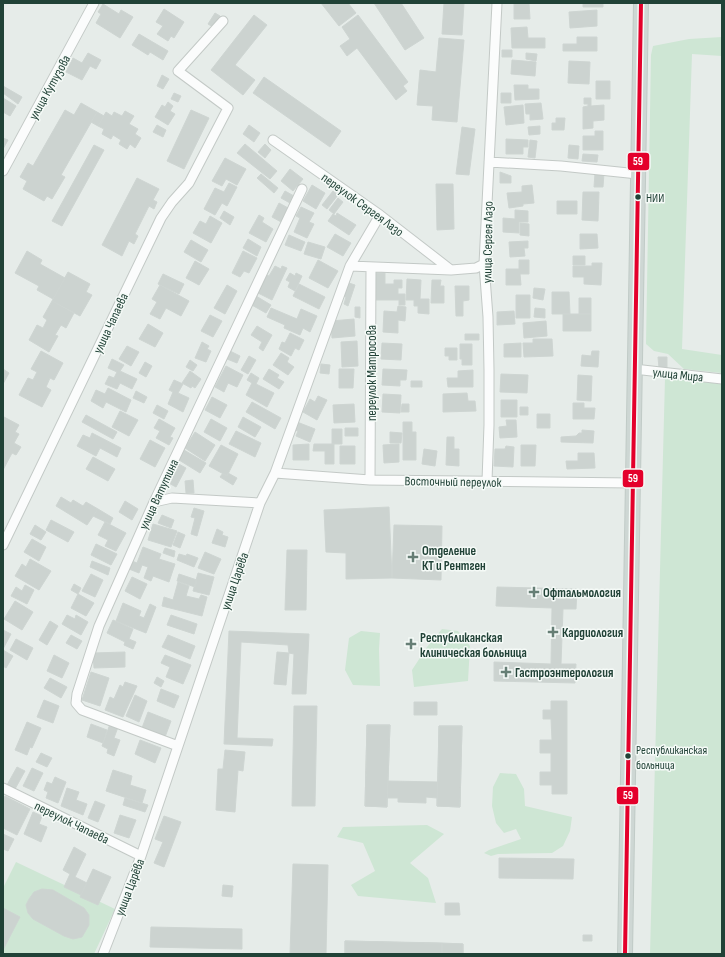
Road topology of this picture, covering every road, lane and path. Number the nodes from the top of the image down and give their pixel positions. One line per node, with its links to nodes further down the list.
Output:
1 (94, 3): 7 (street, улица Кутузова)
2 (497, 3): 6 (street, улица Сергея Лазо)
3 (641, 3): 8 (main road, улица Мира)
4 (223, 20): 23 (street, улица Чапаева)
5 (273, 140): 10 (street, переулок Сергея Лазо)
6 (489, 162): 8 (street); 11 (street, улица Сергея Лазо)
7 (3, 171)
8 (638, 174): 15 (main road, улица Мира)
9 (302, 189): 21 (street, улица Ватутина)
10 (380, 214): 12 (street, улица Царёва); 14 (street, переулок Сергея Лазо)
11 (484, 264): 14 (street); 19 (street, улица Сергея Лазо)
12 (350, 266): 13 (street); 17 (street, улица Царёва)
13 (372, 267): 14 (street); 18 (street, переулок Матросова)
14 (451, 270)
15 (634, 369): 16 (street, улица Мира); 20 (main road, улица Мира)
16 (722, 379)
17 (275, 473): 18 (street, Восточный переулок); 22 (street, улица Царёва)
18 (370, 480): 19 (street, Восточный переулок)
19 (487, 481): 20 (street, Восточный переулок)
20 (632, 483): 28 (main road, улица Мира)
21 (154, 502): 22 (street); 24 (street, улица Ватутина)
22 (260, 503): 24 (street, улица Царёва)
23 (3, 545)
24 (178, 746): 26 (street, улица Царёва)
25 (3, 788): 26 (street, переулок Чапаева)
26 (141, 856): 27 (street, улица Царёва)
27 (103, 954)
28 (625, 954)

